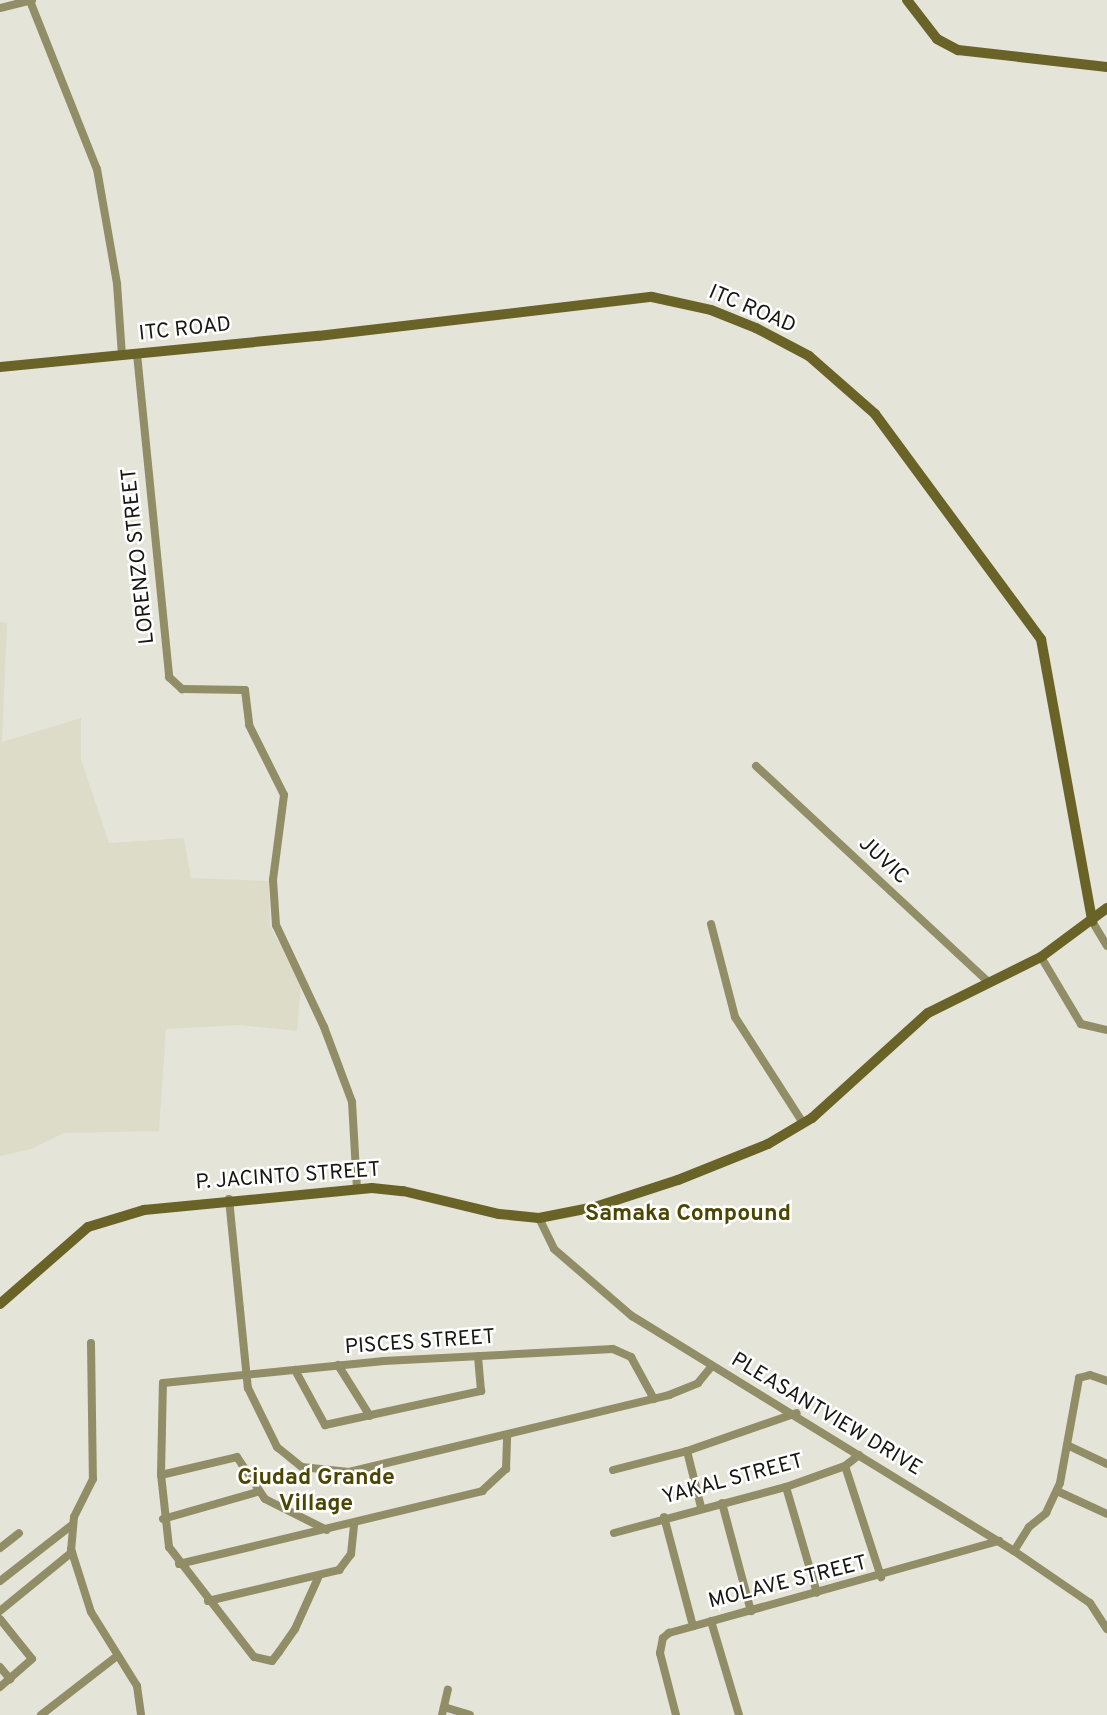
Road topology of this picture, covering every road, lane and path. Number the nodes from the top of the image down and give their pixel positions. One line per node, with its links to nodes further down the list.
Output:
1 (31, 0): 3 (street); 6 (street)
2 (907, 0): 4 (street)
3 (0, 8)
4 (1107, 67)
5 (137, 354): 6 (street, ITC ROAD); 10 (street, ITC ROAD); 17 (street, LORENZO STREET)
6 (122, 355): 7 (street, ITC ROAD)
7 (0, 367)
8 (756, 766): 14 (street, JUVIC)
9 (1107, 908): 10 (street, P. JACINTO STREET)
10 (1092, 921): 12 (street, ITC ROAD); 13 (street, P. JACINTO STREET)
11 (711, 924): 16 (street)
12 (1107, 946)
13 (1041, 957): 14 (street, P. JACINTO STREET); 15 (street)
14 (987, 981): 16 (street, P. JACINTO STREET)
15 (1107, 1030)
16 (803, 1124): 19 (street, P. JACINTO STREET)
17 (358, 1189): 18 (street, P. JACINTO STREET); 19 (street, P. JACINTO STREET)
18 (229, 1199): 20 (street, P. JACINTO STREET); 26 (street)
19 (539, 1218): 24 (street, PLEASANTVIEW DRIVE)
20 (0, 1304)
21 (91, 1343): 48 (street)
22 (478, 1356): 23 (street, PISCES STREET); 28 (street, PISCES STREET); 30 (street)
23 (338, 1365): 25 (street, PISCES STREET); 30 (street)
24 (712, 1366): 28 (street); 29 (street, PLEASANTVIEW DRIVE)
25 (295, 1370): 26 (street, PISCES STREET); 30 (street)
26 (245, 1374): 31 (street); 38 (street, PISCES STREET)
27 (1107, 1381): 32 (street)
28 (654, 1399): 31 (street)
29 (796, 1413): 33 (street); 34 (street, PLEASANTVIEW DRIVE)
30 (370, 1416)
31 (507, 1435): 47 (street)
32 (1067, 1445): 35 (street); 40 (street)
33 (687, 1451): 37 (street); 43 (street)
34 (859, 1455): 36 (street, YAKAL STREET); 52 (street, PLEASANTVIEW DRIVE)
35 (1107, 1464)
36 (845, 1466): 39 (street, YAKAL STREET); 57 (street)
37 (613, 1470)
38 (161, 1475): 41 (street); 46 (street)
39 (786, 1487): 42 (street, YAKAL STREET); 60 (street)
40 (1057, 1491): 44 (street); 54 (street)
41 (257, 1492): 46 (street); 49 (street)
42 (722, 1503): 43 (street, YAKAL STREET); 63 (street)
43 (701, 1507): 45 (street, YAKAL STREET)
44 (1107, 1514)
45 (664, 1517): 51 (street, YAKAL STREET); 66 (street)
46 (163, 1519): 56 (street)
47 (354, 1524): 49 (street); 58 (street)
48 (72, 1525): 55 (street); 59 (street)
49 (327, 1530): 56 (street)
50 (19, 1533): 53 (street)
51 (614, 1533)
52 (999, 1541): 54 (street, PLEASANTVIEW DRIVE); 57 (street, MOLAVE STREET)
53 (0, 1548)
54 (1014, 1551): 67 (street, PLEASANTVIEW DRIVE)
55 (72, 1552): 62 (street); 68 (street)
56 (179, 1564): 61 (street)
57 (881, 1577): 60 (street, MOLAVE STREET)
58 (318, 1578): 61 (street); 61 (street)
59 (0, 1581)
60 (817, 1593): 63 (street, MOLAVE STREET)
61 (208, 1601)
62 (0, 1611)
63 (751, 1611): 65 (street, MOLAVE STREET)
64 (0, 1619): 70 (street)
65 (711, 1621): 66 (street, MOLAVE STREET); 78 (street)
66 (693, 1626): 77 (street, MOLAVE STREET)
67 (1107, 1629)
68 (117, 1656): 74 (street); 75 (street)
69 (0, 1667): 70 (street)
70 (10, 1679): 71 (street)
71 (0, 1687)
72 (448, 1690): 73 (street)
73 (443, 1711): 76 (street)
74 (41, 1715)
75 (141, 1715)
76 (470, 1715)
77 (676, 1715)
78 (739, 1715)

